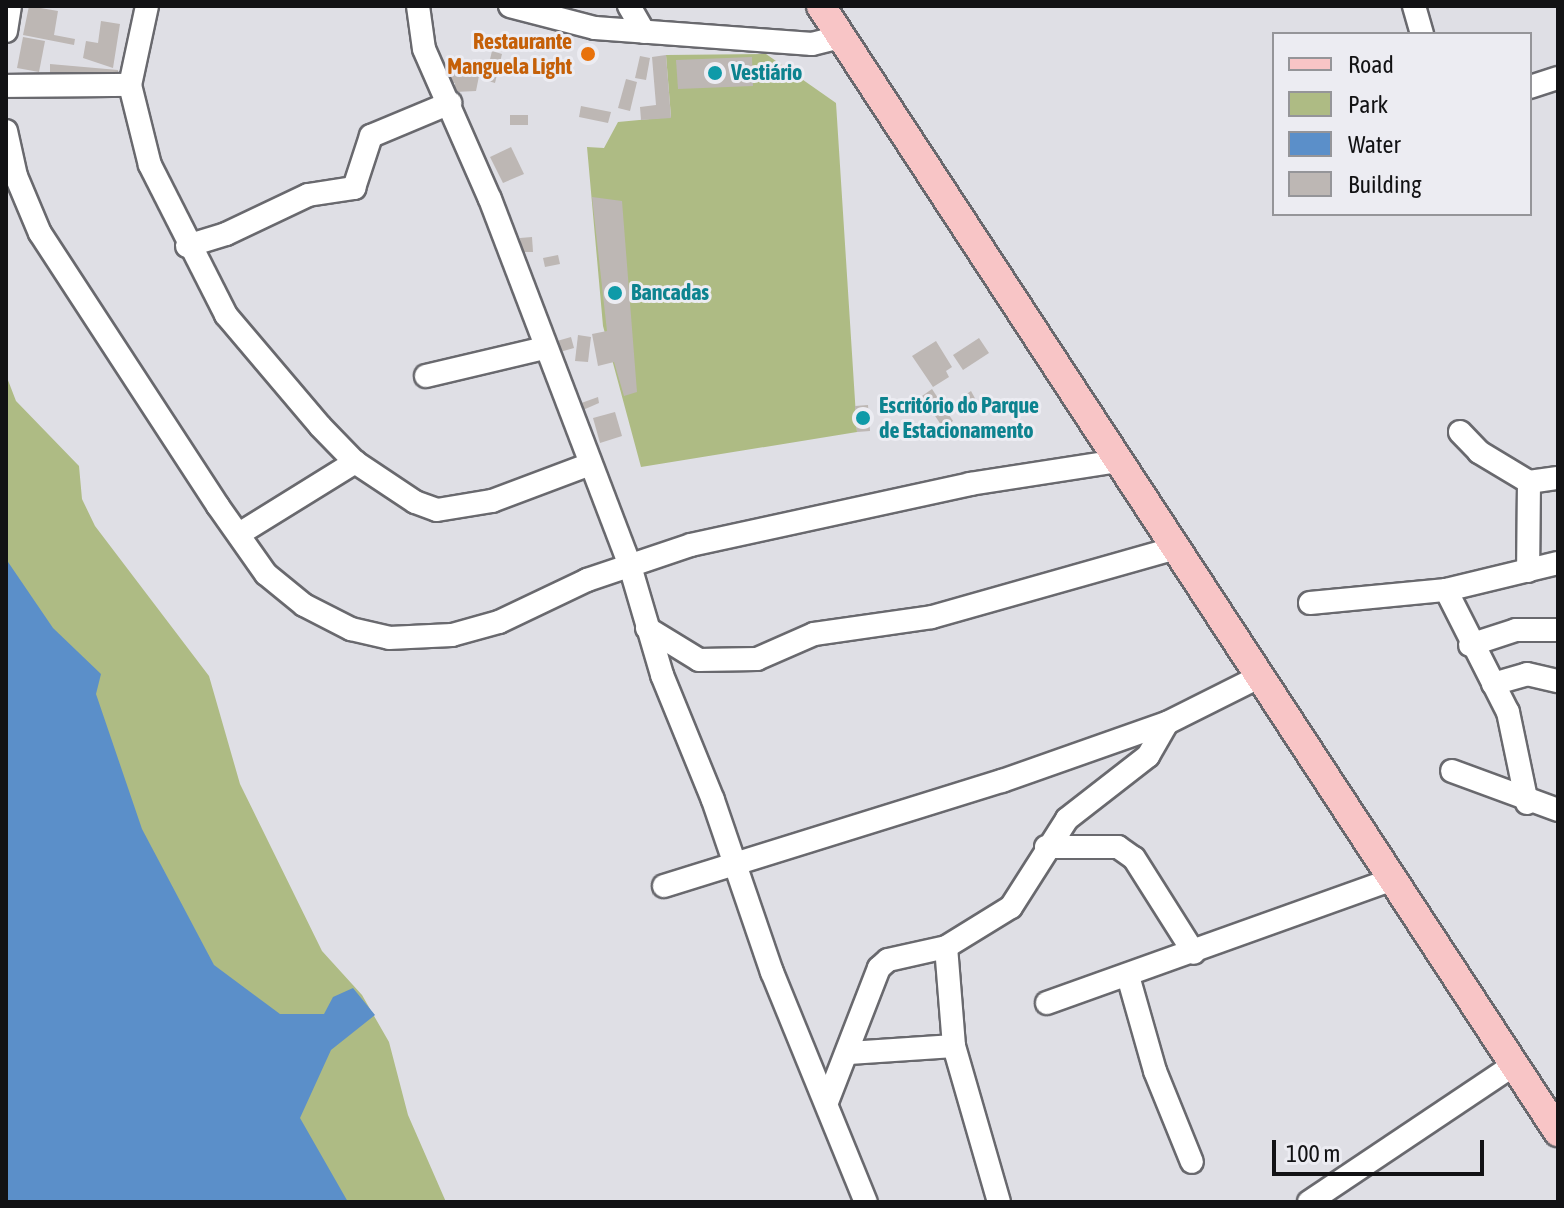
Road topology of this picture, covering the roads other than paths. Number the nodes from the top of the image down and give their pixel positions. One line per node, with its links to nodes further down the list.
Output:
1 (147, 6): 11 (street)
2 (418, 6): 14 (street)
3 (510, 6): 7 (street)
4 (629, 6): 7 (street)
5 (821, 6): 9 (main road)
6 (1414, 6): 8 (street)
7 (644, 32): 9 (street)
8 (1421, 32)
9 (840, 37): 20 (main road)
10 (1558, 78): 13 (street)
11 (130, 85): 12 (street); 16 (street)
12 (6, 86)
13 (1532, 86)
14 (450, 103): 16 (street); 17 (street)
15 (6, 131): 25 (street)
16 (187, 246): 21 (street)
17 (544, 348): 18 (street); 22 (street)
18 (426, 376)
19 (1460, 432): 24 (street)
20 (1119, 461): 26 (main road); 28 (street)
21 (355, 462): 22 (street); 25 (street)
22 (588, 465): 28 (street)
23 (1558, 478): 24 (street)
24 (1529, 482): 29 (street)
25 (239, 534): 28 (street)
26 (1176, 548): 32 (street); 35 (main road)
27 (1558, 563): 29 (street)
28 (630, 566): 32 (street)
29 (1528, 571): 30 (street)
30 (1446, 590): 31 (street); 34 (street)
31 (1310, 603)
32 (647, 628): 43 (street)
33 (1558, 630): 34 (street)
34 (1470, 645): 37 (street)
35 (1259, 677): 38 (street); 44 (main road)
36 (1558, 681): 37 (street)
37 (1493, 684): 40 (street)
38 (1167, 723): 42 (street); 43 (street)
39 (1452, 771): 40 (street)
40 (1527, 803): 41 (street)
41 (1558, 810)
42 (1046, 847): 46 (street); 47 (street)
43 (736, 865): 45 (street); 53 (street)
44 (1393, 879): 47 (street); 52 (main road)
45 (664, 886)
46 (946, 947): 50 (street); 51 (street)
47 (1194, 953): 48 (street)
48 (1128, 976): 49 (street); 55 (street)
49 (1047, 1003)
50 (954, 1046): 51 (street); 57 (street)
51 (849, 1053): 53 (street)
52 (1514, 1065): 54 (main road); 58 (street)
53 (827, 1102): 56 (street)
54 (1558, 1132)
55 (1192, 1162)
56 (866, 1202)
57 (999, 1202)
58 (1309, 1202)

